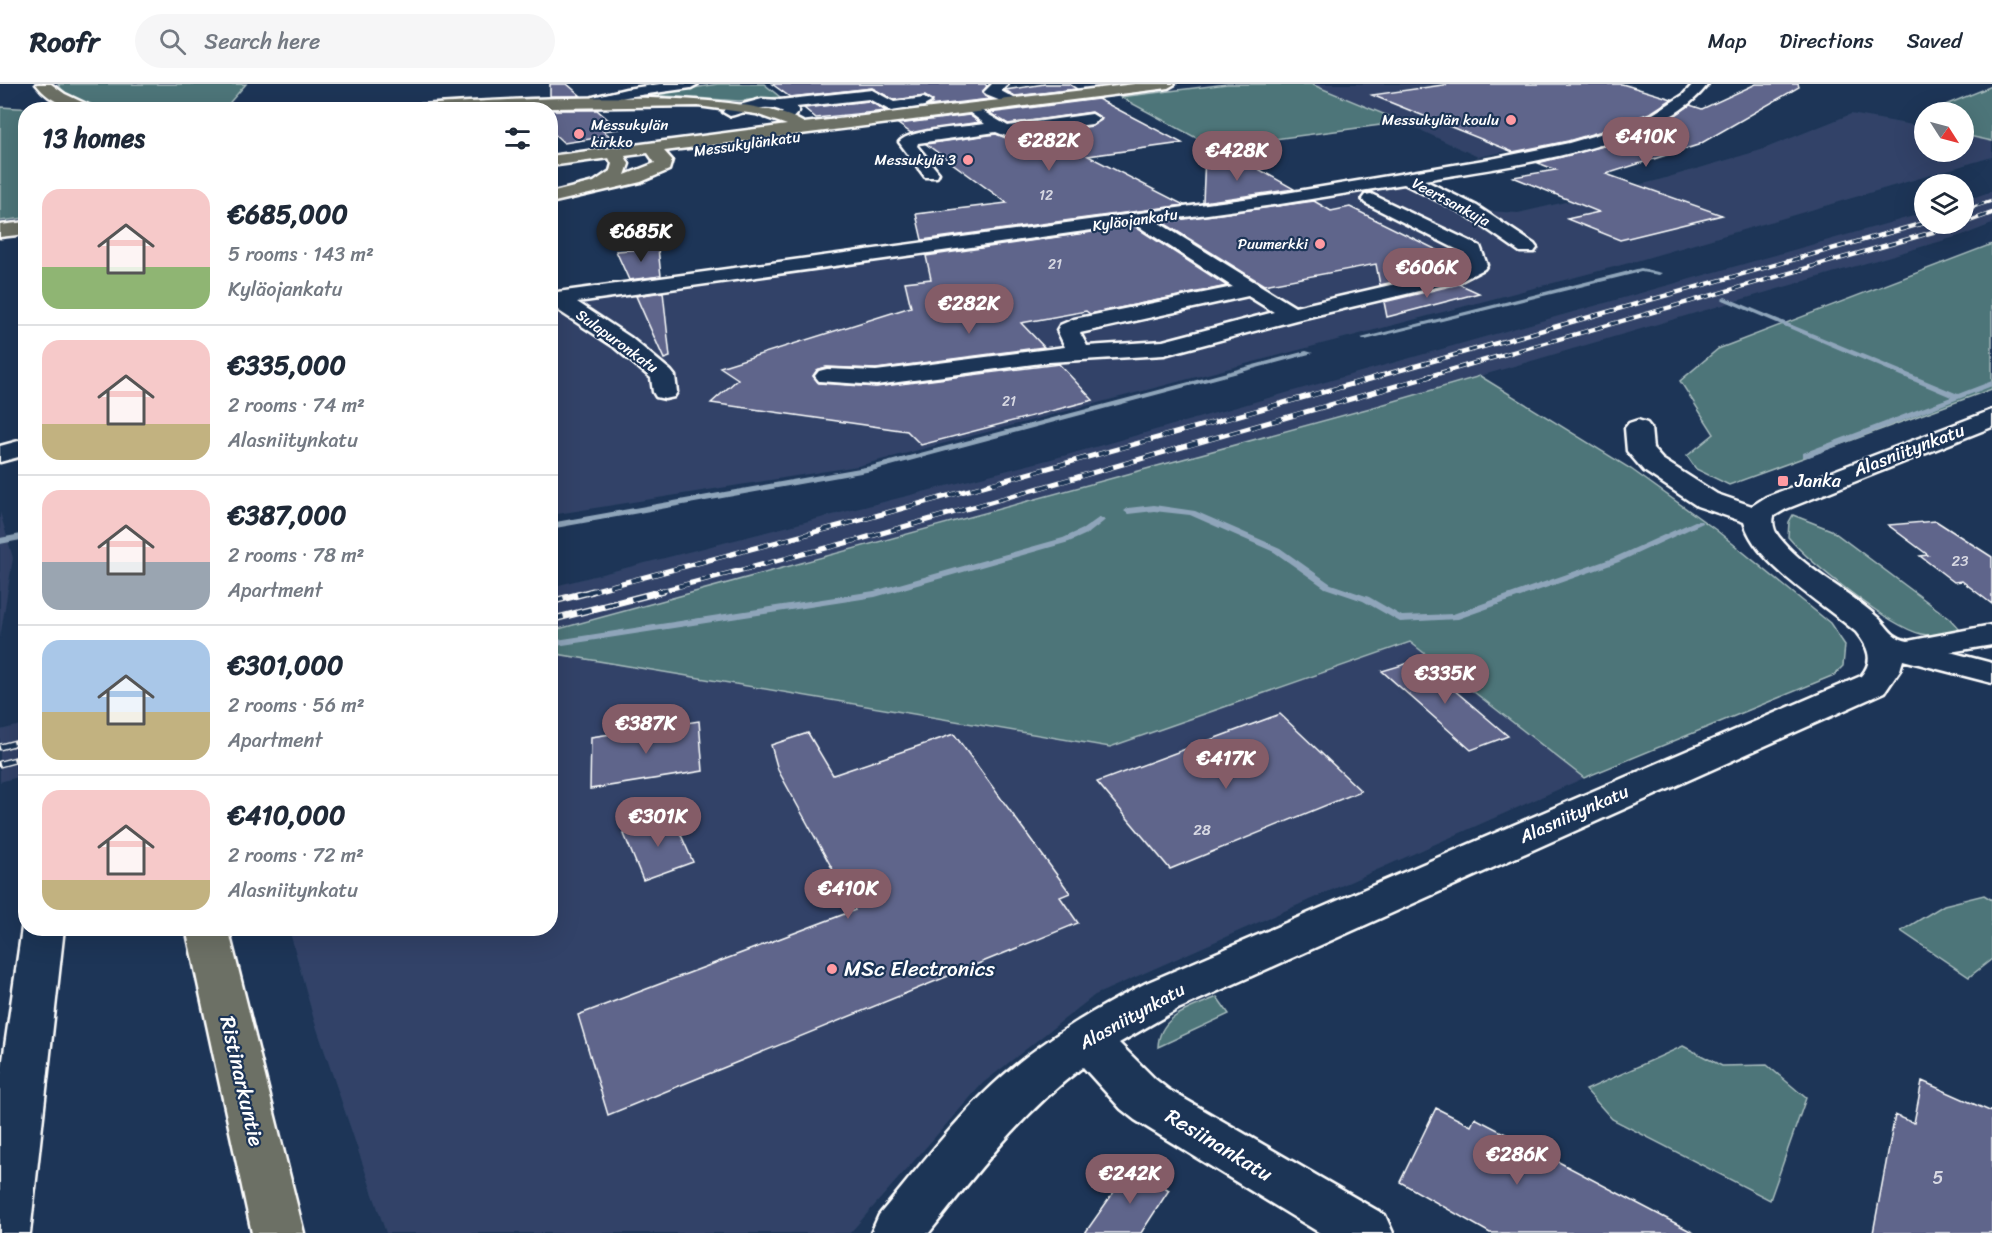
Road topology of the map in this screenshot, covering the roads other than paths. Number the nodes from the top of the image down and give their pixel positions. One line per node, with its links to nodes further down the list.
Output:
1 (42, 84): 9 (main road)
2 (691, 84): 7 (street)
3 (1001, 84): 12 (street)
4 (1168, 84): 12 (main road, Messukylänkatu)
5 (1701, 84): 24 (street, Kyläojankatu)
6 (907, 91): 11 (street)
7 (598, 100): 10 (main road); 14 (main road)
8 (833, 101): 17 (street)
9 (69, 102)
10 (558, 102)
11 (924, 102): 15 (street); 17 (street)
12 (1016, 103): 13 (main road, Messukylänkatu)
13 (972, 109): 15 (main road, Messukylänkatu); 18 (street)
14 (736, 110): 17 (main road); 17 (street)
15 (943, 113): 17 (main road, Messukylänkatu)
16 (1092, 119): 18 (street)
17 (783, 120): 19 (main road, Messukylänkatu)
18 (999, 127): 23 (street)
19 (657, 152): 20 (main road, Messukylänkatu); 25 (main road)
20 (619, 157): 21 (main road, Messukylänkatu); 22 (main road, Messukylänkatu); 25 (main road)
21 (558, 161)
22 (558, 168)
23 (931, 173)
24 (1404, 177): 28 (street, Kyläojankatu); 31 (street, Veertsankuja)
25 (595, 186): 26 (main road)
26 (558, 196)
27 (1371, 199): 35 (street)
28 (1138, 219): 32 (street); 33 (street, Kyläojankatu)
29 (18, 229): 30 (main road)
30 (0, 231)
31 (1527, 248)
32 (1252, 289): 35 (street); 36 (street)
33 (558, 298)
34 (558, 302): 38 (street, Sulapuronkatu)
35 (1292, 314): 36 (street)
36 (1079, 353): 37 (street)
37 (827, 376)
38 (665, 392)
39 (1992, 418): 43 (street, Alasniitynkatu)
40 (1638, 428): 43 (street)
41 (18, 449): 42 (street)
42 (0, 454)
43 (1759, 518): 45 (street)
44 (1992, 636): 45 (street)
45 (1894, 647): 46 (street); 49 (street, Alasniitynkatu)
46 (1992, 673)
47 (43, 936): 50 (street)
48 (209, 936): 51 (main road, Ristinarkuntie)
49 (1086, 1039): 52 (street, Alasniitynkatu); 53 (street, Resiinankatu)
50 (4, 1233)
51 (278, 1233)
52 (897, 1233)
53 (1367, 1233)

